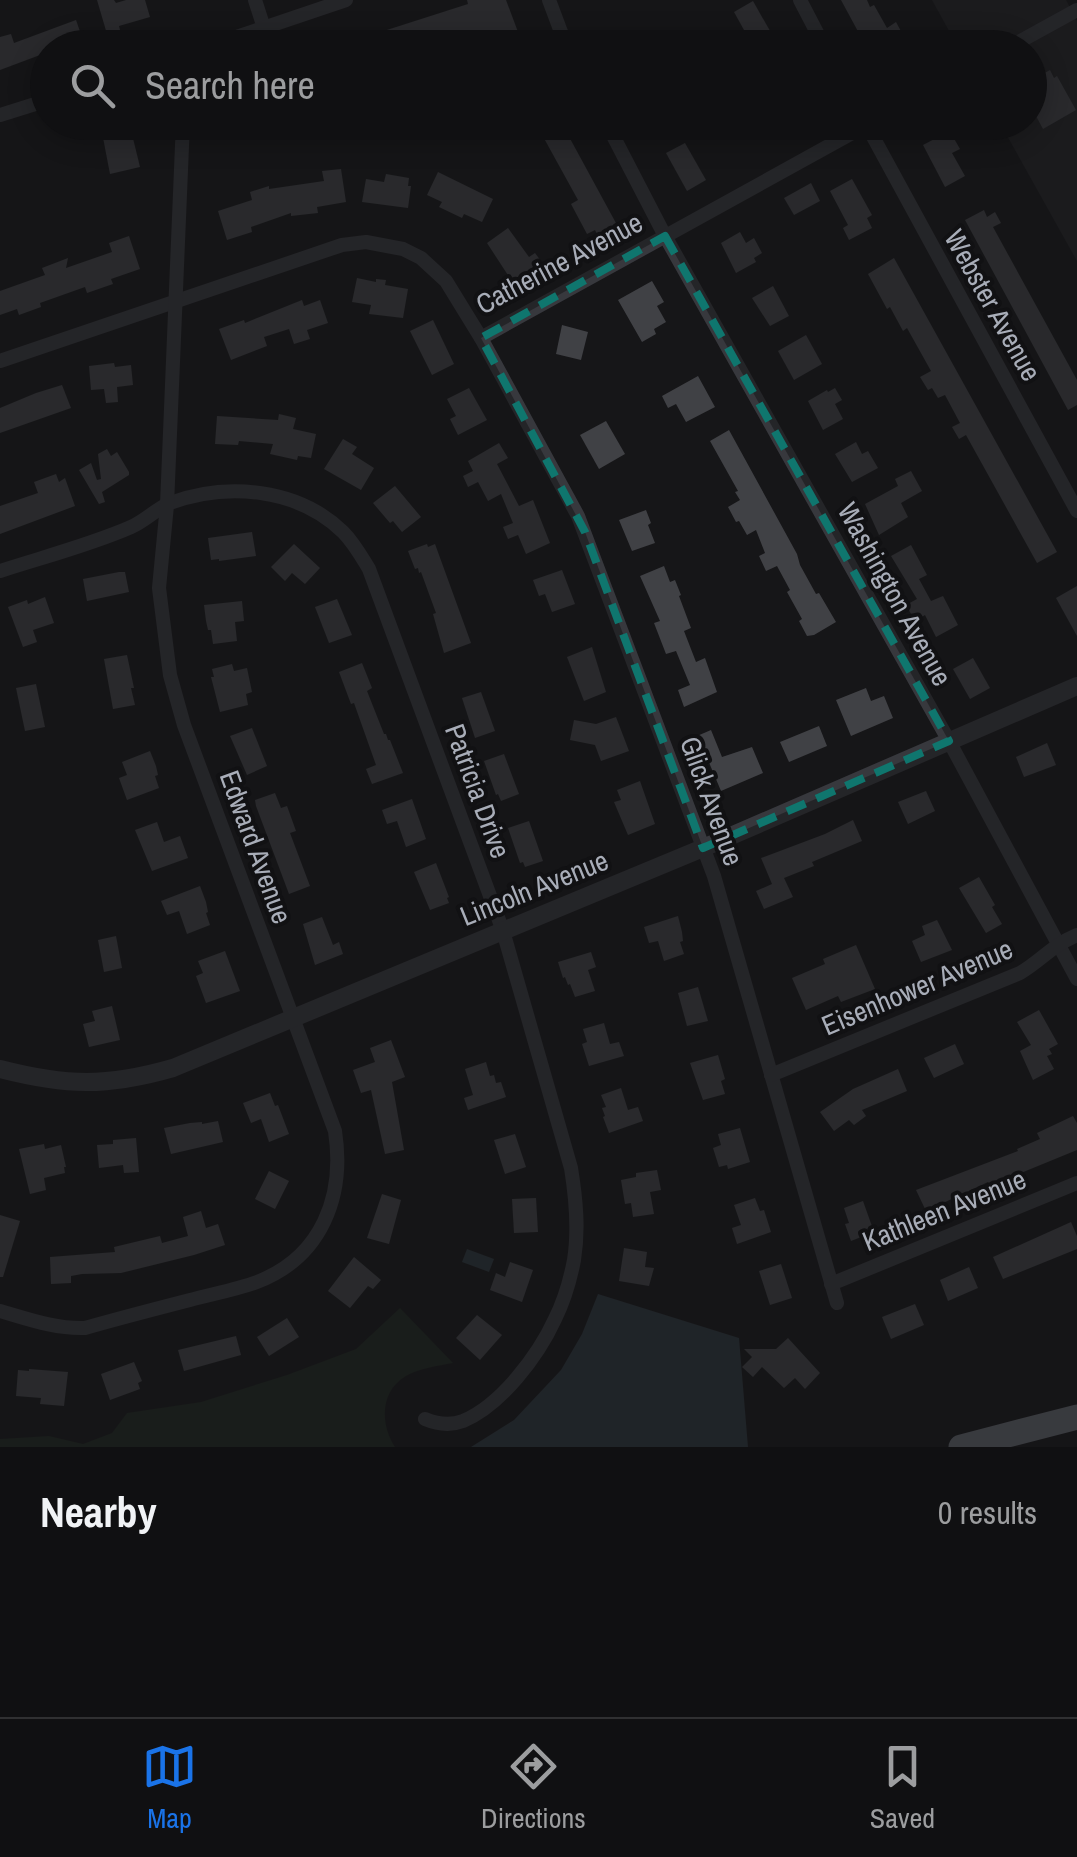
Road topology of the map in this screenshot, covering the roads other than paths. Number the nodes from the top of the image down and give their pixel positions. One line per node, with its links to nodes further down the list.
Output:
1 (254, 0): 6 (street)
2 (346, 0): 6 (street)
3 (549, 0): 8 (street)
4 (800, 0): 9 (street)
5 (1077, 10): 10 (street)
6 (264, 28): 7 (street)
7 (258, 30)
8 (560, 30)
9 (816, 30)
10 (1041, 30)
11 (30, 106): 12 (street)
12 (0, 115)
13 (181, 140): 18 (street, Edward Avenue)
14 (615, 140): 17 (street, Washington Avenue)
15 (839, 140): 17 (street, Catherine Avenue)
16 (877, 140): 22 (street, Webster Avenue)
17 (665, 236): 19 (street, Catherine Avenue); 25 (street, Washington Avenue)
18 (175, 302): 19 (street, Catherine Avenue); 20 (street, Catherine Avenue); 21 (street, Edward Avenue)
19 (482, 338): 26 (street, Glick Avenue)
20 (0, 361)
21 (166, 504): 23 (street, Patricia Drive); 27 (street, Patricia Drive); 31 (street, Edward Avenue)
22 (1077, 511)
23 (0, 571)
24 (1077, 686): 25 (street, Lincoln Avenue)
25 (949, 742): 26 (street, Lincoln Avenue); 29 (street, Washington Avenue)
26 (703, 848): 27 (street, Lincoln Avenue); 33 (street, Glick Avenue)
27 (503, 931): 31 (street, Lincoln Avenue); 39 (street, Patricia Drive)
28 (1077, 935): 29 (street, Eisenhower Avenue)
29 (1058, 943): 30 (street, Washington Avenue); 33 (street, Eisenhower Avenue)
30 (1077, 979)
31 (293, 1018): 32 (street, Lincoln Avenue); 37 (street, Edward Avenue)
32 (0, 1069)
33 (771, 1075): 35 (street, Glick Avenue)
34 (1077, 1183): 35 (street, Kathleen Avenue)
35 (831, 1284): 36 (street, Glick Avenue)
36 (836, 1303)
37 (0, 1311)
38 (1077, 1417): 40 (highway)
39 (425, 1419)
40 (960, 1447)

